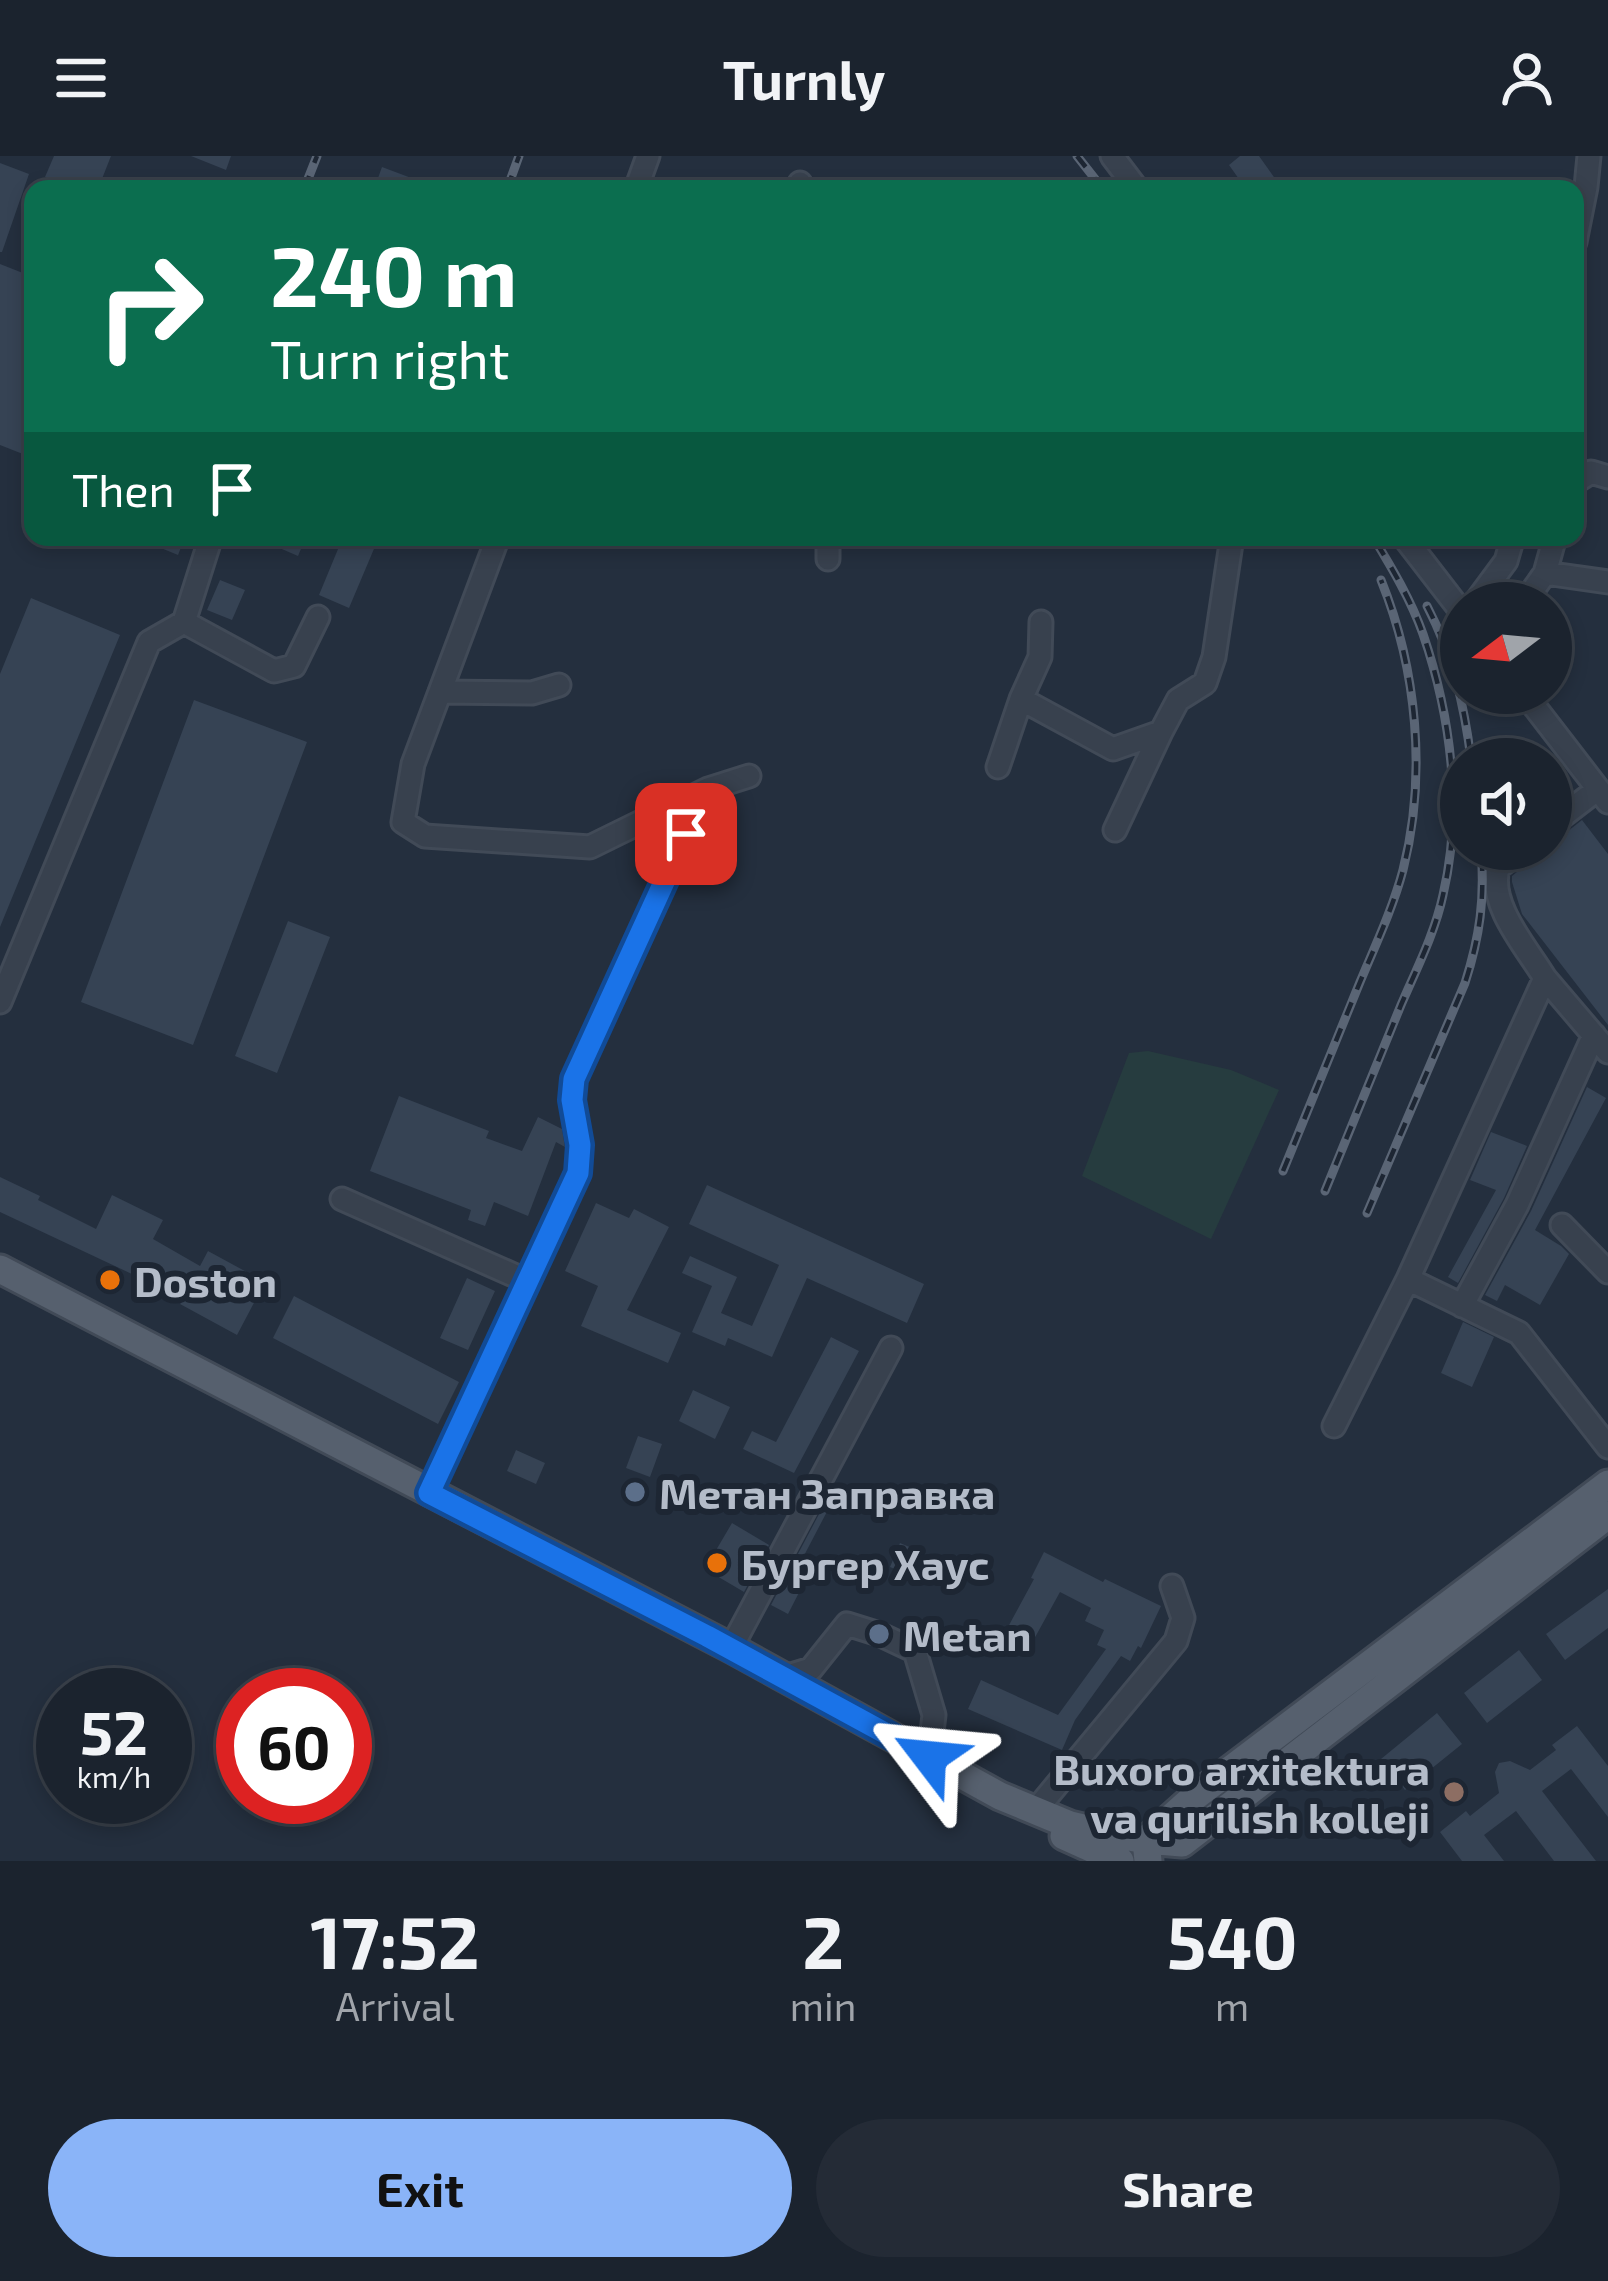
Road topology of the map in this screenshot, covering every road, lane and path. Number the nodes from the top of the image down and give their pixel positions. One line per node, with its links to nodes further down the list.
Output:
1 (1112, 156): 3 (street)
2 (1589, 156): 4 (street)
3 (1131, 180)
4 (1584, 198)
5 (208, 546): 17 (street)
6 (495, 546): 20 (street)
7 (1231, 546): 23 (street)
8 (1411, 546): 15 (street)
9 (1510, 546): 12 (street)
10 (1552, 546): 11 (street)
11 (1545, 573): 13 (street); 14 (street)
12 (1490, 582)
13 (1539, 582)
14 (1608, 582)
15 (1440, 584)
16 (318, 617): 17 (street)
17 (184, 622): 32 (street)
18 (1041, 622): 21 (street)
19 (559, 685): 20 (street)
20 (440, 692): 25 (street)
21 (1022, 699): 23 (street); 24 (street)
22 (1540, 714): 26 (street)
23 (1161, 732): 28 (street)
24 (998, 767)
25 (749, 776)
26 (1603, 796): 27 (street)
27 (1572, 813)
28 (1115, 830)
29 (686, 834): 39 (street)
30 (1498, 870): 31 (street)
31 (1545, 978): 33 (street); 38 (street)
32 (1, 998)
33 (1601, 1043): 41 (street)
34 (342, 1199): 39 (street)
35 (1562, 1225): 37 (street)
36 (0, 1269): 46 (main road)
37 (1608, 1271)
38 (1408, 1279): 41 (street); 43 (street)
39 (527, 1282): 46 (street)
40 (0, 1285): 55 (main road)
41 (1462, 1306): 44 (street)
42 (891, 1348): 49 (street)
43 (1334, 1426)
44 (1608, 1447)
45 (1608, 1484): 53 (main road)
46 (429, 1493): 49 (main road)
47 (1608, 1515): 54 (main road)
48 (1172, 1586): 52 (street)
49 (731, 1648): 50 (main road)
50 (785, 1677): 51 (main road); 51 (street)
51 (929, 1757): 52 (main road)
52 (1036, 1810): 53 (main road)
53 (1147, 1851): 54 (main road)
54 (1181, 1852)
55 (1120, 1861)

